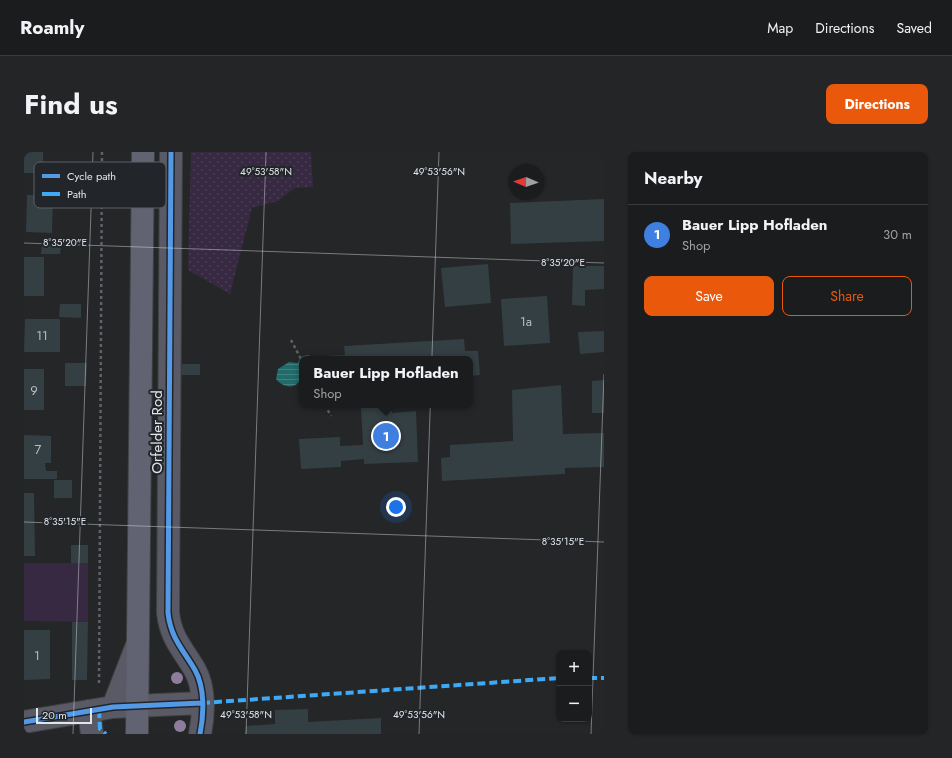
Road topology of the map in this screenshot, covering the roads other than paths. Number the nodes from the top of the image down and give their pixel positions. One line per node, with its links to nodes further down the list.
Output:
1 (143, 152): 3 (main road)
2 (171, 152): 6 (street, Orfelder Rod)
3 (143, 162)
4 (142, 208): 5 (main road)
5 (138, 644): 7 (main road); 8 (street)
6 (202, 703): 7 (street); 12 (street, Orfelder Rod)
7 (138, 706): 8 (street); 11 (main road)
8 (100, 709): 9 (street); 10 (street)
9 (24, 722)
10 (92, 734)
11 (137, 734)
12 (200, 734)

